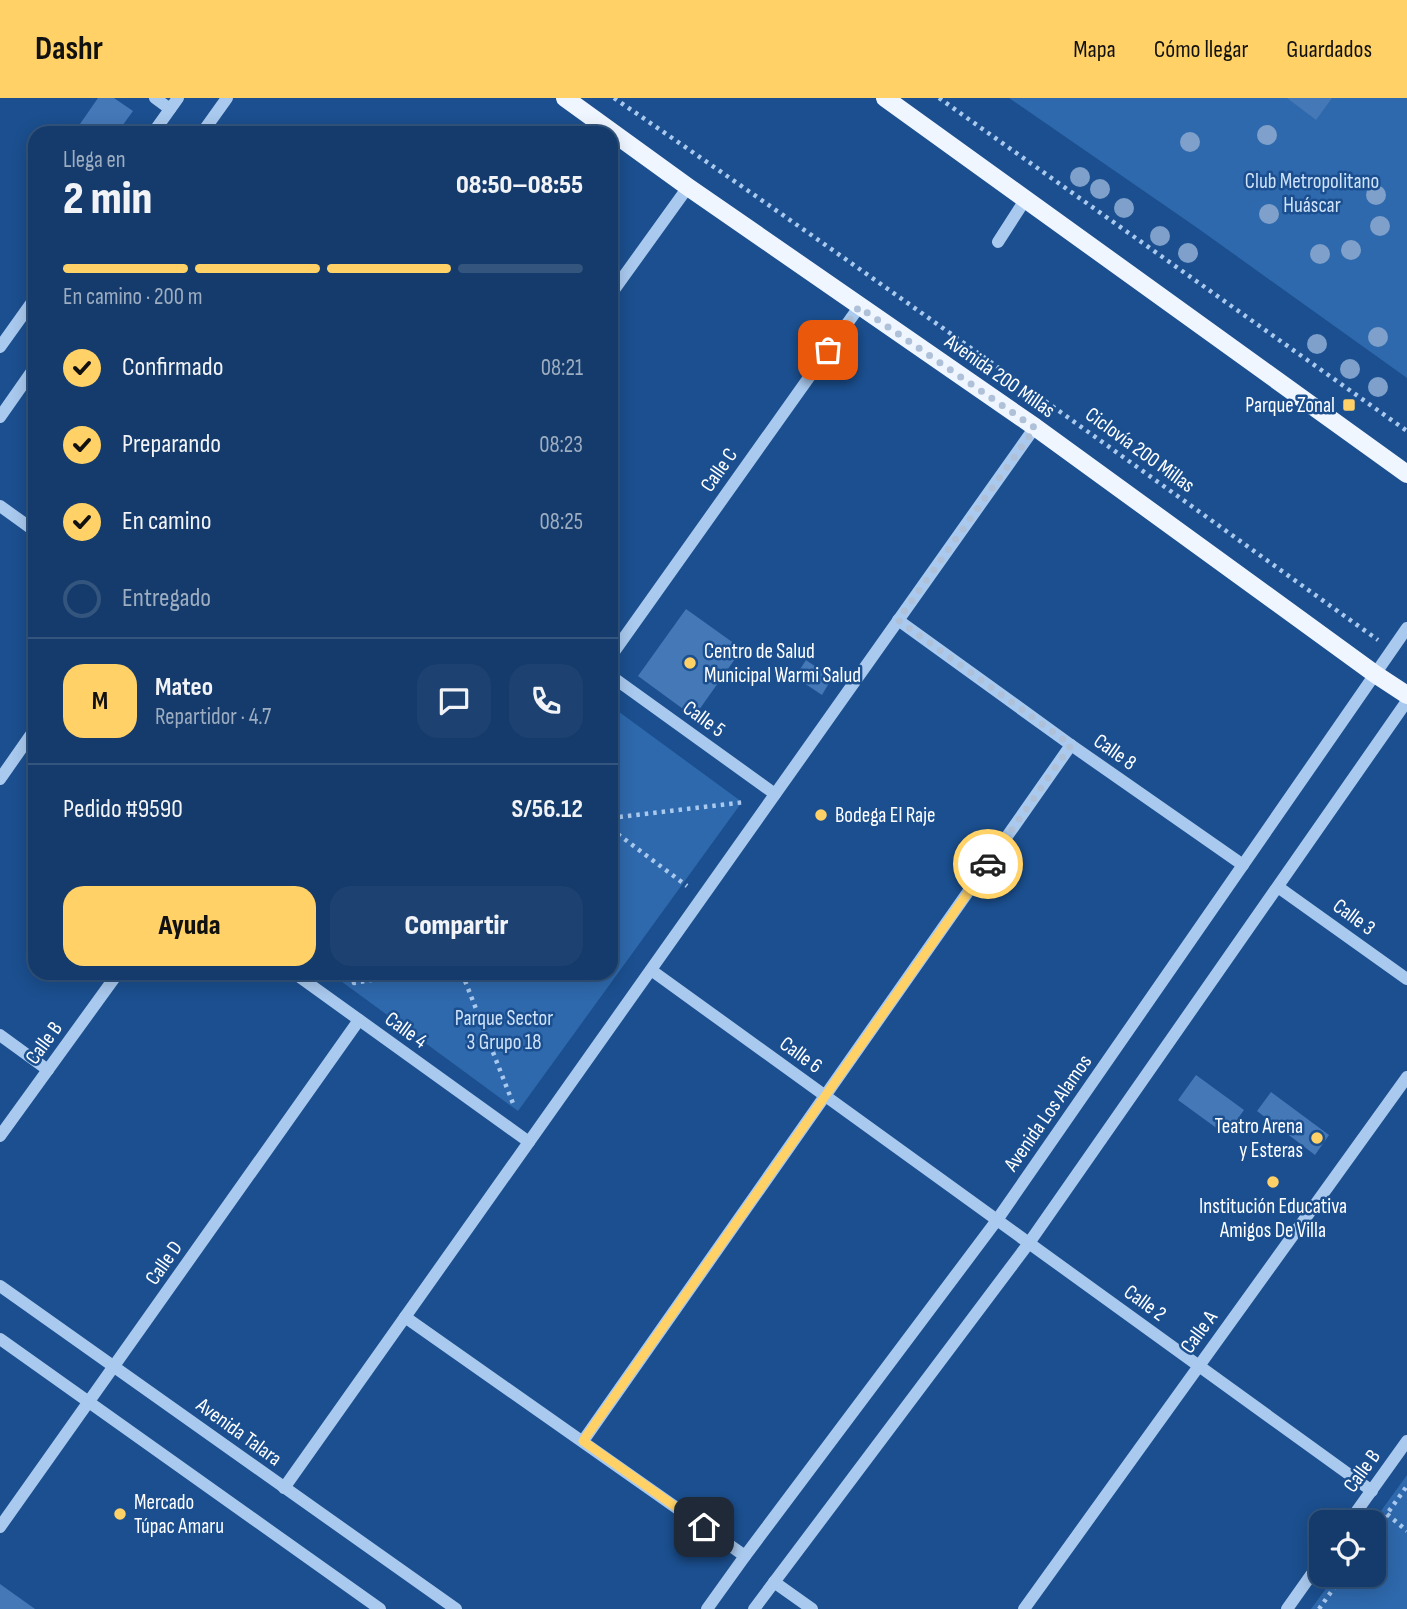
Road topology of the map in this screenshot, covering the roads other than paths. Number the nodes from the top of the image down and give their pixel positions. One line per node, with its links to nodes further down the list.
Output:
1 (155, 98): 5 (street)
2 (227, 98): 7 (street)
3 (565, 98): 8 (main road, Avenida 200 Millas)
4 (885, 98): 11 (main road)
5 (174, 103): 6 (street)
6 (158, 126)
7 (207, 126)
8 (604, 126)
9 (618, 136): 10 (main road, Avenida 200 Millas)
10 (688, 187): 13 (street); 14 (main road, Avenida 200 Millas)
11 (1026, 200): 12 (street); 20 (main road)
12 (998, 242)
13 (618, 284)
14 (859, 307): 19 (main road, Avenida 200 Millas); 25 (street, Calle C)
15 (28, 308): 16 (street)
16 (0, 347)
17 (28, 377): 18 (street)
18 (0, 416)
19 (1035, 428): 23 (street); 26 (main road, Avenida 200 Millas)
20 (1407, 474)
21 (0, 506): 22 (street)
22 (28, 526)
23 (898, 620): 31 (street, Calle 8); 33 (street)
24 (1407, 628): 26 (street, Avenida Los Alamos)
25 (618, 646)
26 (1375, 674): 28 (main road, Avenida 200 Millas); 34 (street, Avenida Los Alamos)
27 (618, 681): 33 (street, Calle 5)
28 (1407, 695)
29 (1407, 701): 35 (street)
30 (28, 739): 32 (street)
31 (1071, 745): 34 (street, Calle 8); 44 (street)
32 (0, 779)
33 (774, 797): 36 (street)
34 (1242, 865): 47 (street, Avenida Los Alamos)
35 (1278, 887): 37 (street, Calle 3); 48 (street)
36 (651, 970): 44 (street, Calle 6); 46 (street)
37 (1407, 979)
38 (113, 980): 42 (street, Calle B)
39 (305, 980): 40 (street, Calle 4)
40 (359, 1020): 46 (street, Calle 4); 53 (street, Calle D)
41 (0, 1035): 42 (street)
42 (48, 1070): 45 (street, Calle B)
43 (1407, 1077): 52 (street, Calle A)
44 (825, 1096): 47 (street, Calle 6); 55 (street)
45 (0, 1136)
46 (529, 1142): 50 (street)
47 (997, 1220): 48 (street, Calle 2); 61 (street, Avenida Los Alamos)
48 (1029, 1243): 52 (street, Calle 2); 63 (street)
49 (0, 1286): 53 (street, Avenida Talara)
50 (405, 1317): 55 (street); 57 (street)
51 (0, 1339): 54 (street)
52 (1199, 1366): 58 (street, Calle 2); 69 (street, Calle A)
53 (115, 1367): 54 (street, Calle D); 57 (street, Avenida Talara)
54 (89, 1402): 60 (street, Calle D); 64 (street)
55 (583, 1441): 61 (street)
56 (1407, 1441): 58 (street, Calle B)
57 (284, 1488): 65 (street, Avenida Talara)
58 (1371, 1491): 59 (street, Calle B)
59 (1358, 1510)
60 (0, 1527)
61 (745, 1556): 66 (street, Avenida Los Alamos)
62 (1309, 1578): 70 (street)
63 (774, 1582): 67 (street); 68 (street)
64 (380, 1609)
65 (456, 1609)
66 (707, 1609)
67 (754, 1609)
68 (812, 1609)
69 (1024, 1609)
70 (1287, 1609)

